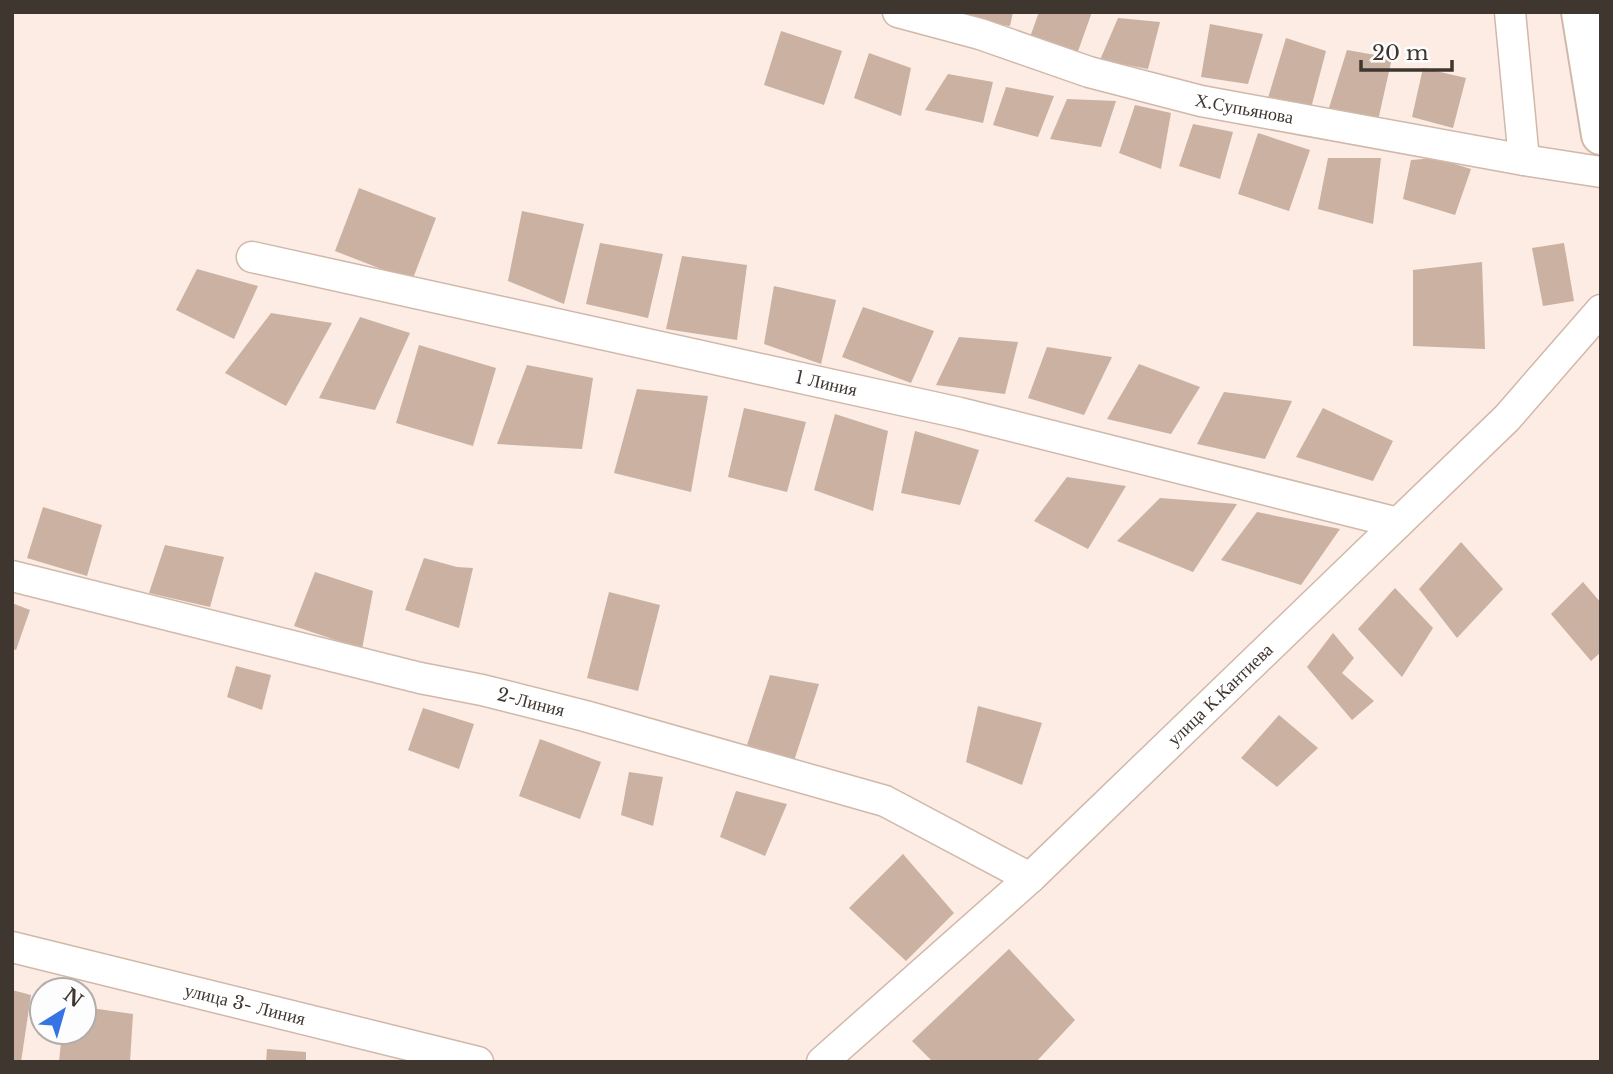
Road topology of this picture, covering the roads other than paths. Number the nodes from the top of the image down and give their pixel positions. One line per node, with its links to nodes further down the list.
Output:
1 (898, 12): 5 (street, Х.Супьянова)
2 (1510, 12): 5 (street)
3 (1581, 12): 4 (main road)
4 (1601, 135)
5 (1524, 160): 6 (street, Х.Супьянова)
6 (1601, 172)
7 (251, 257): 9 (street, 1 Линия)
8 (1601, 310): 9 (street, улица К.Кантиева)
9 (1398, 523): 11 (street, улица К.Кантиева)
10 (12, 576): 11 (street, 2-Линия)
11 (1030, 878): 14 (street, улица К.Кантиева)
12 (12, 947): 13 (street, улица 3- Линия)
13 (478, 1062)
14 (822, 1062)

